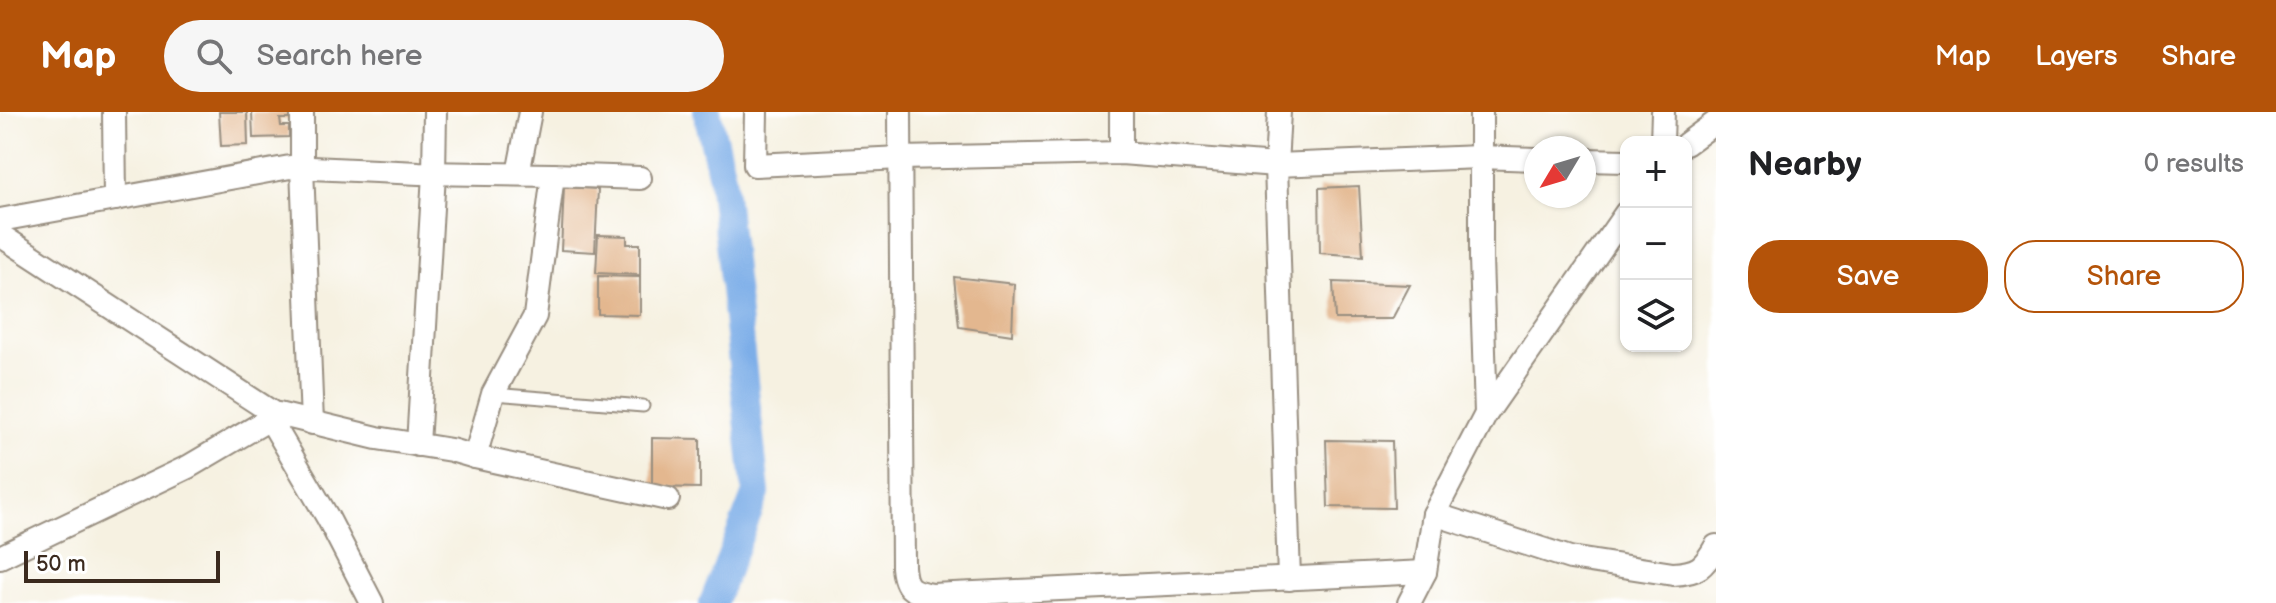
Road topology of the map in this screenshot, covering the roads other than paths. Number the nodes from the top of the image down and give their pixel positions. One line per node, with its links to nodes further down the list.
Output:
1 (114, 112): 26 (street)
2 (302, 112): 21 (street)
3 (435, 112): 22 (street)
4 (530, 112): 23 (street)
5 (756, 112): 16 (street)
6 (900, 112): 16 (street)
7 (1121, 112): 14 (street)
8 (1279, 112): 20 (street)
9 (1481, 112): 15 (street)
10 (1663, 112): 12 (street)
11 (1716, 122): 13 (street)
12 (1662, 136)
13 (1692, 140)
14 (1121, 153): 16 (street); 20 (street)
15 (1480, 157): 17 (street); 20 (street); 32 (street)
16 (901, 158): 42 (street)
17 (1524, 159)
18 (1596, 160): 19 (street)
19 (1620, 161)
20 (1276, 165): 42 (street)
21 (302, 167): 22 (street); 26 (street); 34 (street)
22 (434, 174): 23 (street); 35 (street)
23 (518, 174): 24 (street)
24 (553, 175): 25 (street); 30 (street)
25 (640, 178)
26 (115, 199): 27 (street)
27 (0, 220)
28 (1620, 222): 32 (street)
29 (0, 235): 33 (street)
30 (493, 394): 31 (lane); 36 (street)
31 (643, 406)
32 (1486, 414): 38 (street)
33 (273, 417): 34 (street); 40 (street); 43 (street)
34 (312, 423): 35 (street)
35 (418, 445): 36 (street)
36 (475, 457): 37 (street)
37 (668, 499)
38 (1434, 514): 39 (street); 41 (street)
39 (1716, 546)
40 (0, 557)
41 (1425, 572): 42 (street); 44 (street)
42 (1289, 579)
43 (372, 603)
44 (1409, 603)

